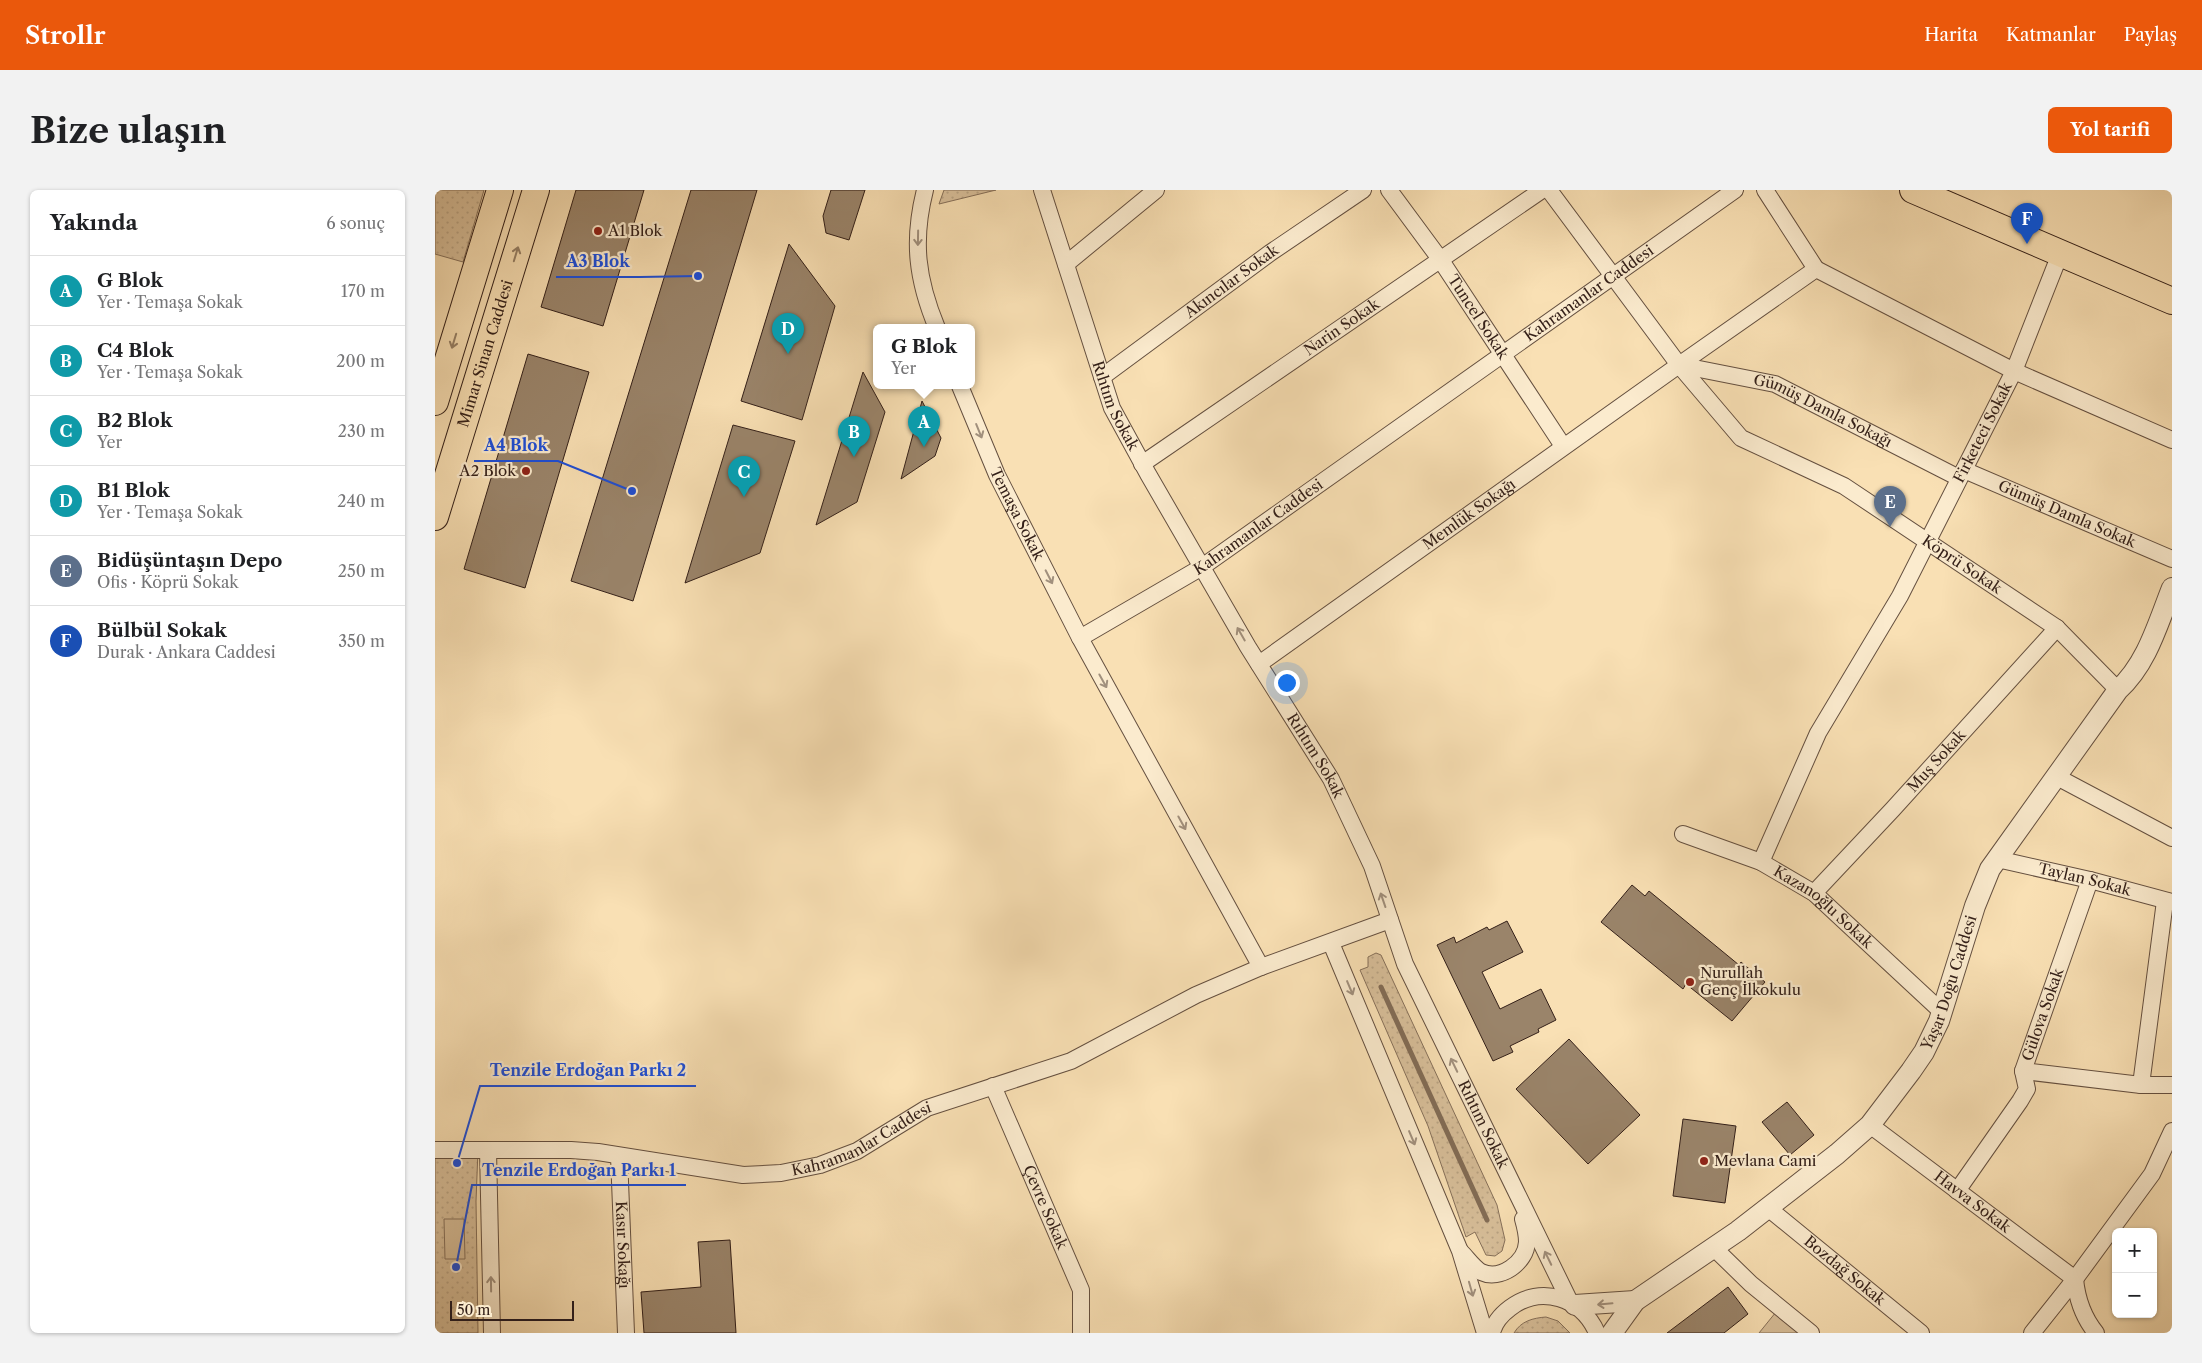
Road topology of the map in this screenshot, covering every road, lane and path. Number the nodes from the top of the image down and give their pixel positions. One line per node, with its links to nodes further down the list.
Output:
1 (500, 190): 27 (main road, one-way to 27)
2 (536, 190): 32 (main road, Mimar Sinan Caddesi, one-way to 2)
3 (925, 190): 21 (street, one-way to 21)
4 (1042, 190): 16 (street, Rıhtım Sokak)
5 (1156, 190): 16 (street)
6 (1363, 190): 25 (street, Akıncılar Sokak)
7 (1389, 190): 15 (street, Tuncel Sokak)
8 (1542, 190): 15 (street, Narin Sokak)
9 (1549, 190): 18 (street, Köprü Sokak)
10 (1735, 190): 18 (street, Kahramanlar Caddesi)
11 (1765, 190): 17 (street)
12 (1913, 190): 14 (main road)
13 (1948, 190): 19 (main road)
14 (2060, 254): 20 (main road); 24 (street)
15 (1440, 259): 22 (street, Tuncel Sokak); 30 (street, Narin Sokak)
16 (1067, 264): 25 (street, Rıhtım Sokak)
17 (1816, 269): 23 (street, Memlük Sokağı); 24 (street)
18 (1611, 276): 22 (street, Kahramanlar Caddesi); 23 (street, Köprü Sokak)
19 (2172, 284)
20 (2172, 301)
21 (935, 324)
22 (1503, 353): 29 (street, Tuncel Sokak); 35 (street, Kahramanlar Caddesi)
23 (1679, 365): 29 (street, Memlük Sokağı); 31 (street, Gümüş Damla Sokağı); 33 (street, Köprü Sokak)
24 (2014, 371): 28 (street, Firketeci Sokak); 31 (street, Firketeci Sokak)
25 (1102, 377): 30 (street, Rıhtım Sokak)
26 (961, 389): 38 (street, Temaşa Sokak, one-way to 38)
27 (435, 402)
28 (2172, 440)
29 (1563, 446): 39 (street, Memlük Sokağı)
30 (1142, 464): 35 (street, Rıhtım Sokak)
31 (1962, 474): 33 (street, Firketeci Sokak); 34 (street, Gümüş Damla Sokak)
32 (435, 517)
33 (1927, 541): 37 (street, Köprü Sokak); 45 (street, Firketeci Sokak)
34 (2172, 558)
35 (1202, 567): 38 (street, Kahramanlar Caddesi); 39 (street, Rıhtım Sokak, one-way to 35)
36 (2172, 588): 40 (street, Yaşar Doğu Caddesi)
37 (2057, 628): 40 (street, Köprü Sokak); 47 (street, Muş Sokak)
38 (1080, 638): 51 (street, one-way to 51)
39 (1259, 664): 49 (street, Rıhtım Sokak, one-way to 39)
40 (2118, 690): 41 (street, Yaşar Doğu Caddesi)
41 (2057, 777): 43 (street); 44 (street, Yaşar Doğu Caddesi)
42 (1683, 834): 45 (street, Kazanoğlu Sokak)
43 (2172, 838)
44 (1997, 859): 46 (street, Taylan Sokak); 52 (street, Yaşar Doğu Caddesi)
45 (1761, 862): 47 (street, Kazanoğlu Sokak)
46 (2090, 880): 48 (street, Taylan Sokak); 53 (street, Gülova Sokak)
47 (1814, 892): 52 (street, Kazanoğlu Sokak)
48 (2169, 901): 54 (street)
49 (1390, 920): 50 (street, Kahramanlar Caddesi); 63 (street, Rıhtım Sokak, one-way to 49)
50 (1331, 943): 51 (street, Kahramanlar Caddesi); 66 (street, one-way to 66)
51 (1261, 967): 56 (street, Kahramanlar Caddesi)
52 (1942, 1012): 57 (street, Yaşar Doğu Caddesi)
53 (2023, 1071): 54 (street); 62 (street, Gülova Sokak)
54 (2141, 1085): 55 (street)
55 (2172, 1085)
56 (993, 1086): 61 (street, Kahramanlar Caddesi); 72 (street, Çevre Sokak)
57 (1870, 1125): 62 (street, Havva Sokak); 64 (street, Yaşar Doğu Caddesi)
58 (2172, 1131): 67 (street)
59 (435, 1150): 60 (street, Kahramanlar Caddesi)
60 (488, 1150): 61 (street, Kahramanlar Caddesi); 70 (street, one-way to 60)
61 (619, 1156): 71 (street, Kasır Sokağı)
62 (1957, 1191): 67 (street, Havva Sokak)
63 (1521, 1202): 66 (street); 69 (street, Rıhtım Sokak, one-way to 63)
64 (1768, 1208): 65 (street, Yaşar Doğu Caddesi); 78 (street, Bozdağ Sokak)
65 (1714, 1248): 68 (street, Yaşar Doğu Caddesi); 77 (street)
66 (1460, 1251): 73 (street, one-way to 73)
67 (2075, 1279): 79 (street); 80 (street)
68 (1635, 1301): 69 (street, one-way to 69); 76 (street)
69 (1572, 1304): 74 (street); 75 (street)
70 (491, 1333)
71 (626, 1333)
72 (1081, 1333)
73 (1485, 1333)
74 (1492, 1333)
75 (1597, 1333)
76 (1612, 1333)
77 (1811, 1333)
78 (1921, 1333)
79 (2033, 1333)
80 (2095, 1333)

